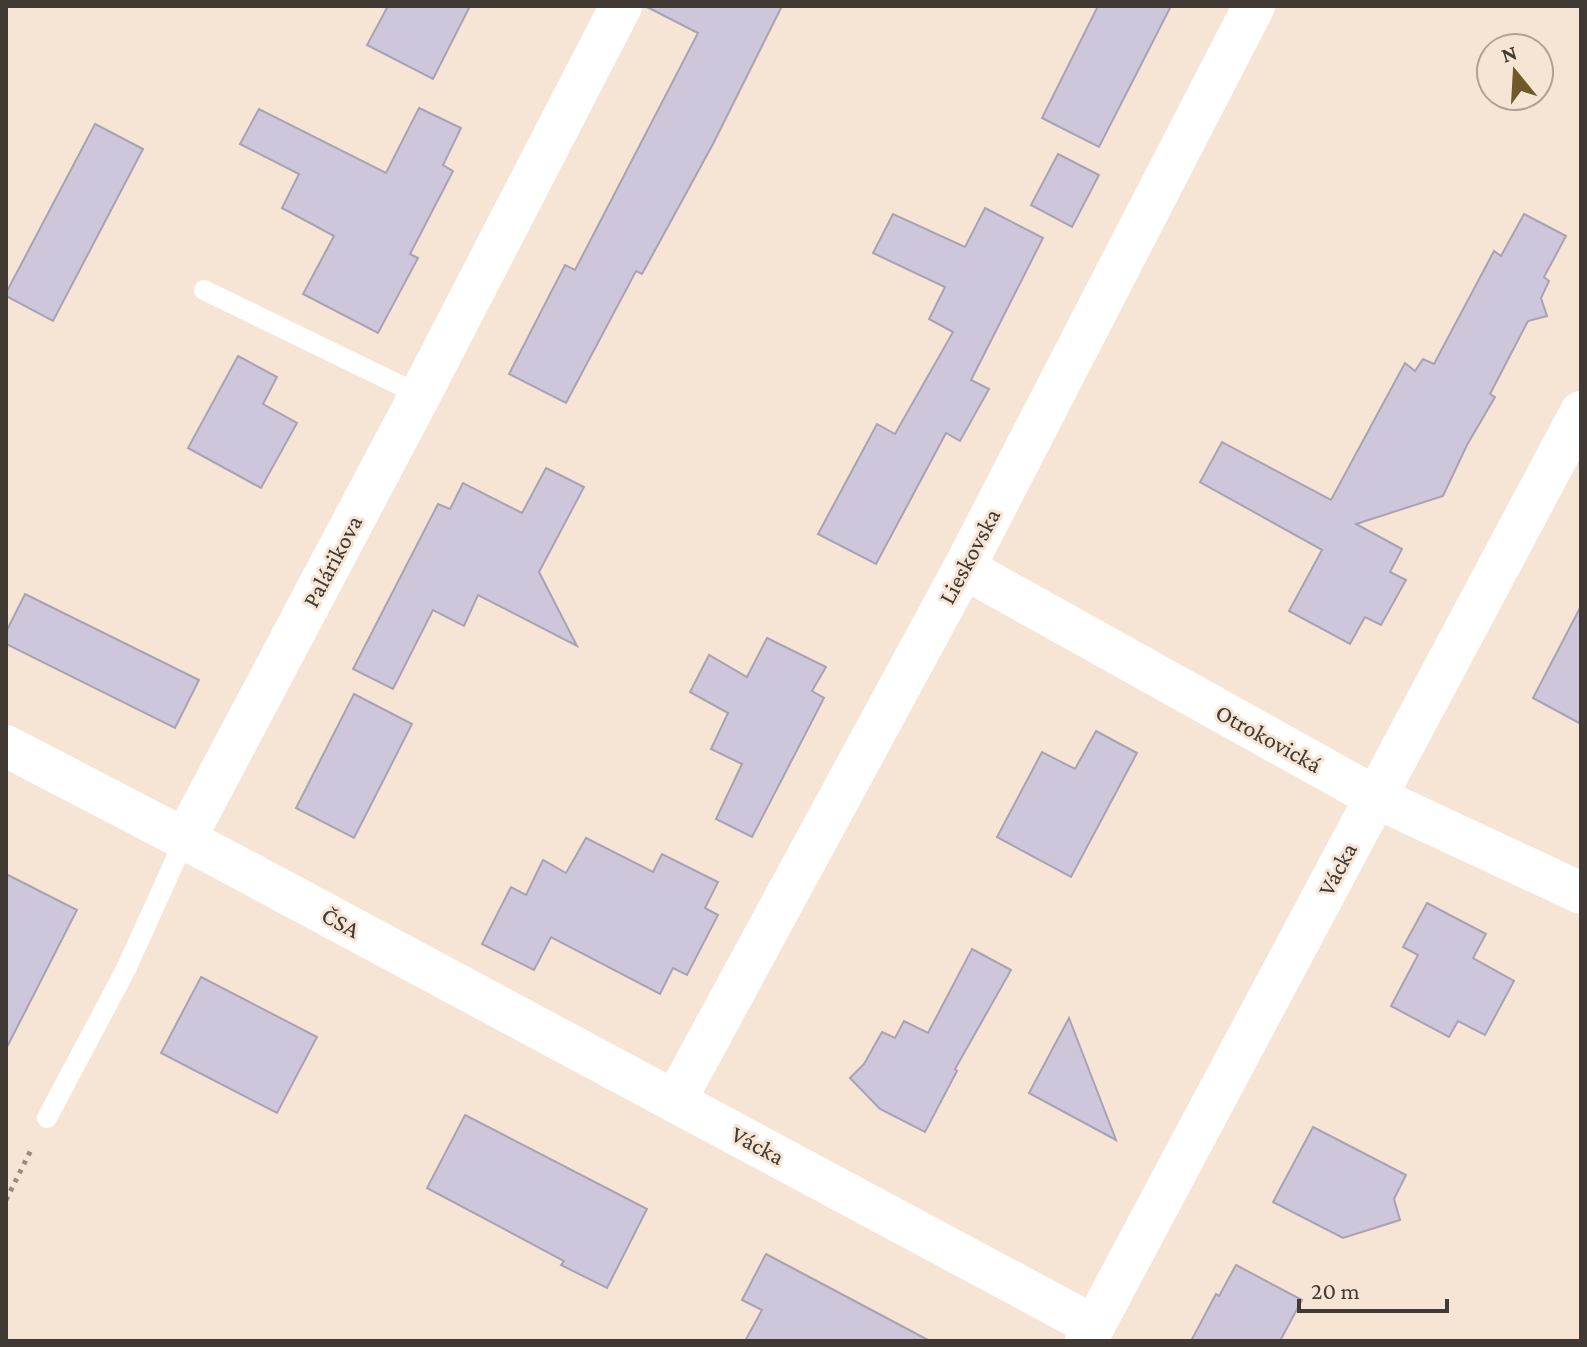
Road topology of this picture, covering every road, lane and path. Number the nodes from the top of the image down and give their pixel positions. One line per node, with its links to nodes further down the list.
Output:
1 (621, 6): 4 (street, Palárikova)
2 (1254, 6): 6 (street, Lieskovska)
3 (204, 290): 4 (lane)
4 (420, 395): 9 (street, Palárikova)
5 (1581, 412): 8 (street, Vácka)
6 (964, 568): 8 (street, Otrokovická); 11 (street, Lieskovska)
7 (6, 746): 9 (street, ČSA)
8 (1375, 797): 10 (street, Otrokovická); 14 (street, Vácka)
9 (185, 839): 11 (street, ČSA); 12 (lane, Palárikova)
10 (1581, 893)
11 (675, 1101): 14 (street, Vácka)
12 (47, 1118): 13 (path)
13 (6, 1200)
14 (1090, 1334)

